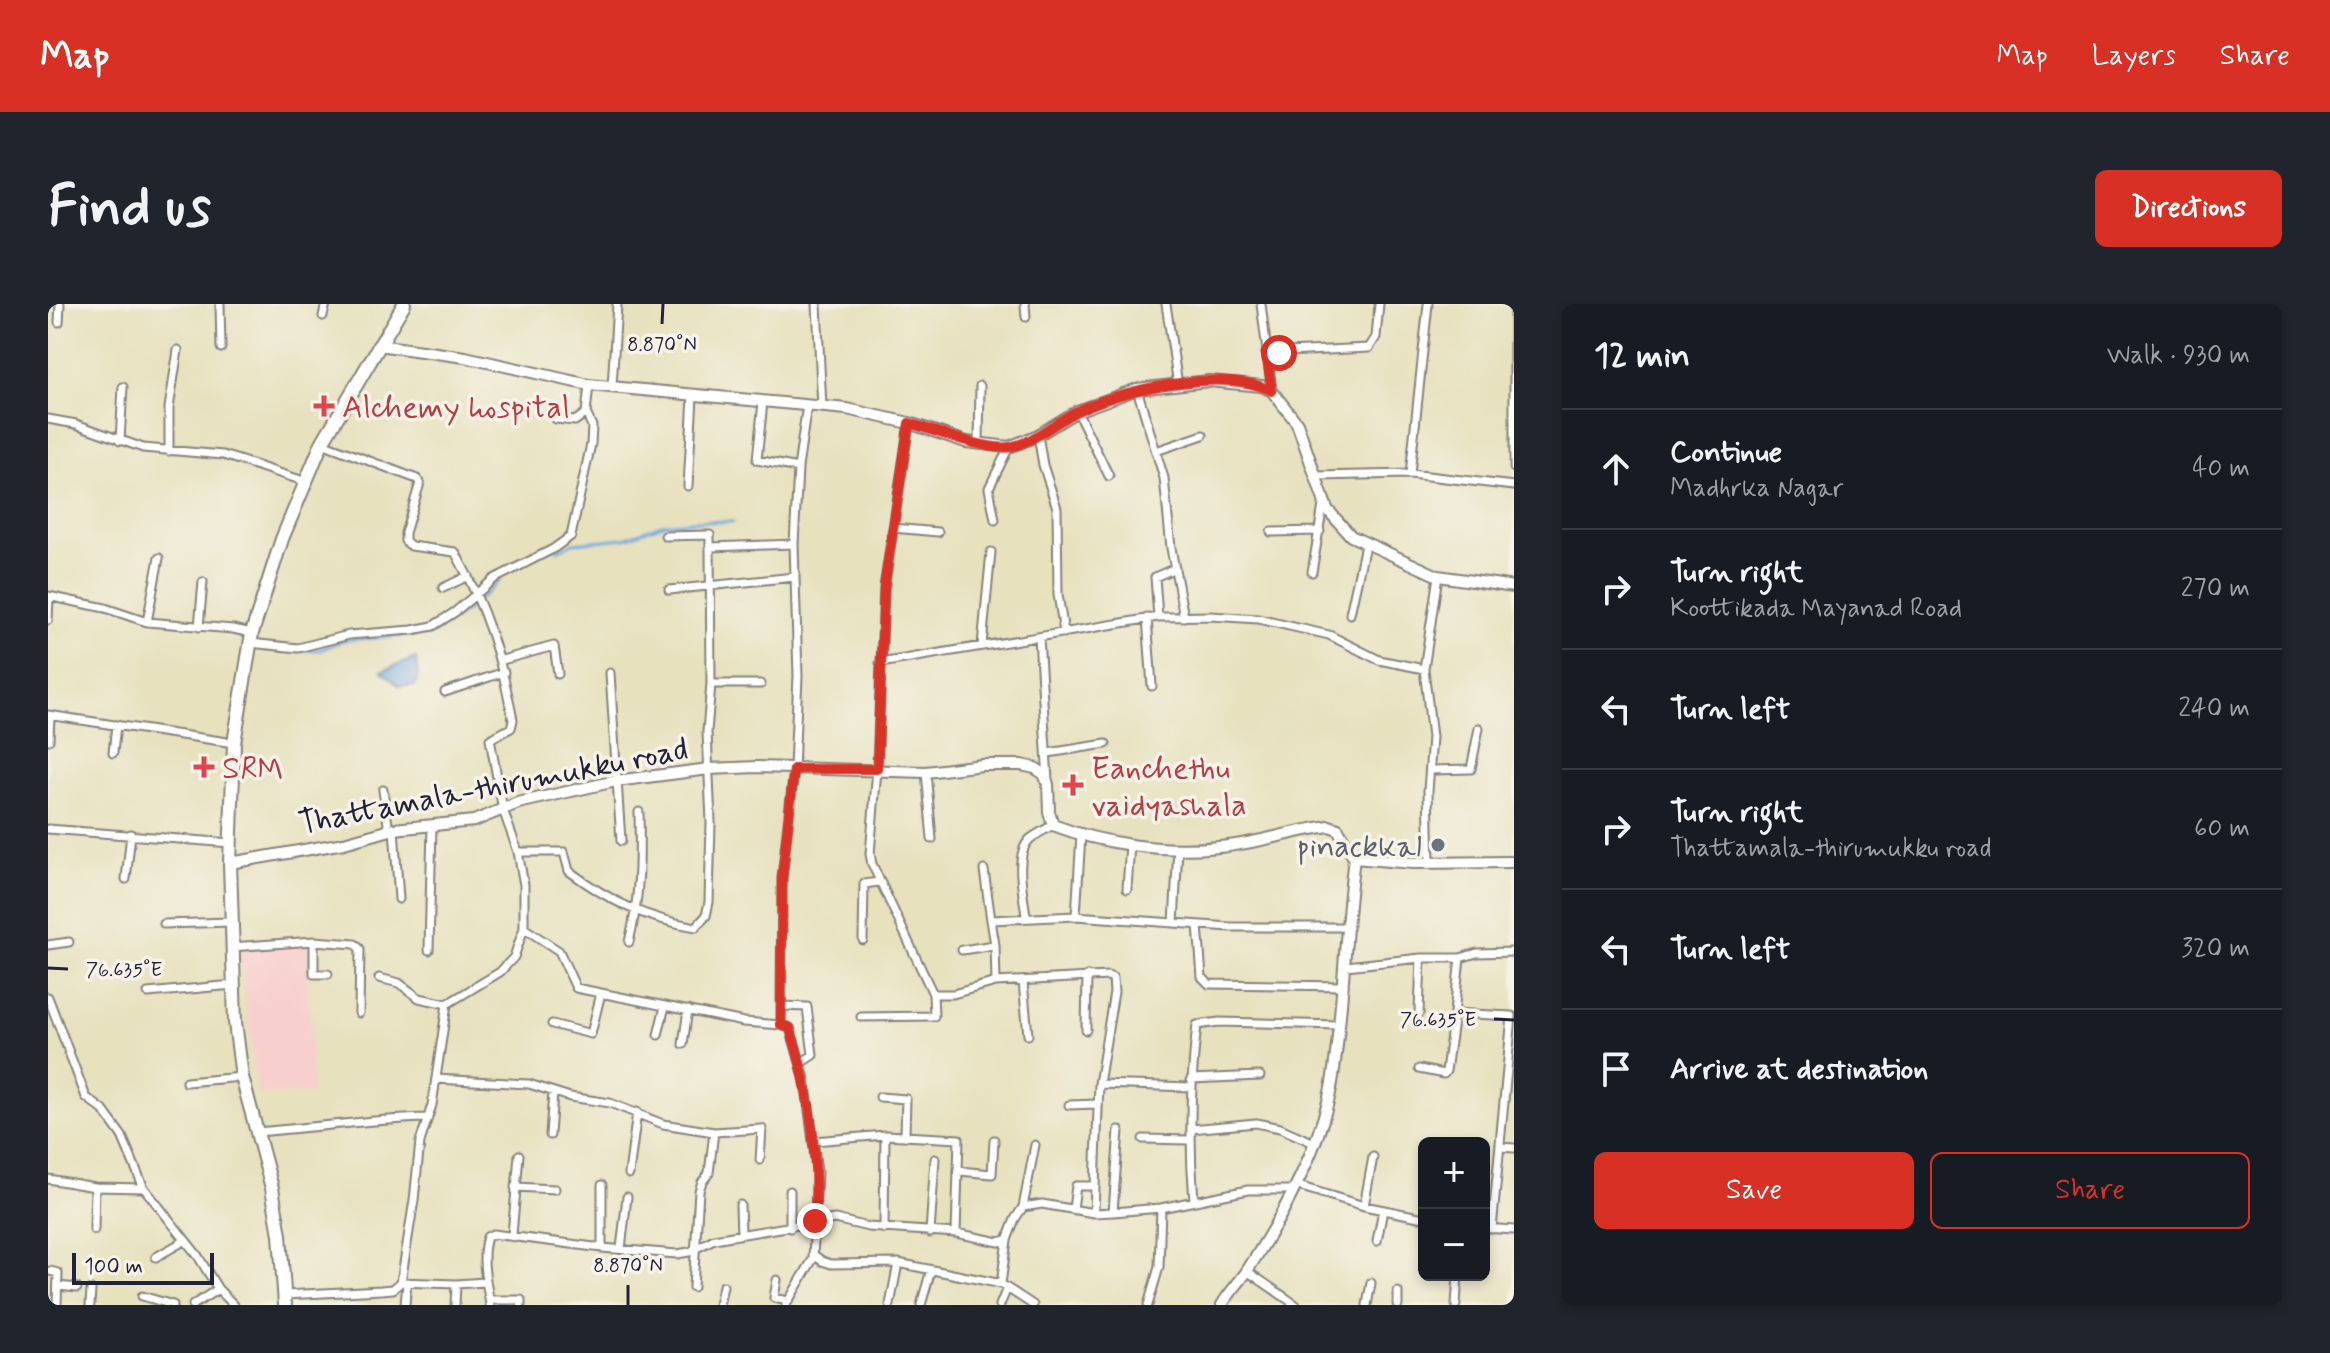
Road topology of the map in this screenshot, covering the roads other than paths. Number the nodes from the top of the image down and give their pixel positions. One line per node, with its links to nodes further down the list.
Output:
1 (60, 304): 15 (street)
2 (220, 304): 17 (street)
3 (326, 304): 13 (street)
4 (404, 304): 16 (main road)
5 (617, 304): 24 (street)
6 (817, 304): 30 (street)
7 (1025, 304): 14 (street)
8 (1166, 304): 21 (street)
9 (1261, 304): 19 (street)
10 (1379, 304): 19 (street)
11 (1428, 304): 46 (street)
12 (1514, 312): 45 (street)
13 (323, 316)
14 (1026, 317)
15 (59, 322)
16 (378, 345): 20 (street); 39 (main road)
17 (221, 348)
18 (178, 350): 42 (street)
19 (1266, 353): 26 (street)
20 (589, 385): 24 (street); 32 (street)
21 (1178, 385): 25 (street); 26 (street)
22 (980, 386): 40 (street)
23 (123, 387): 38 (street)
24 (612, 387): 27 (street)
25 (1137, 389): 31 (street); 43 (street)
26 (1272, 391): 48 (street)
27 (693, 396): 28 (street); 50 (street)
28 (763, 402): 29 (street); 44 (street)
29 (807, 405): 30 (street); 44 (street)
30 (822, 408): 35 (street)
31 (1077, 411): 36 (street); 47 (street)
32 (586, 413): 34 (street); 74 (street)
33 (48, 419): 38 (street)
34 (556, 419)
35 (909, 423): 40 (street); 54 (street)
36 (1038, 435): 41 (street); 83 (street)
37 (1203, 435): 43 (street)
38 (120, 441): 42 (street)
39 (322, 443): 49 (main road); 66 (street)
40 (979, 443): 41 (street)
41 (1009, 447): 53 (street)
42 (169, 451): 49 (street)
43 (1156, 451): 64 (street)
44 (798, 468): 59 (street)
45 (1514, 468)
46 (1410, 474): 48 (street); 51 (street)
47 (1109, 476)
48 (1316, 476): 52 (street)
49 (304, 481): 84 (main road)
50 (688, 486)
51 (1514, 486)
52 (1324, 498): 55 (street); 60 (street)
53 (995, 520)
54 (893, 528): 56 (street); 88 (street)
55 (1320, 531): 57 (street); 65 (street)
56 (938, 532)
57 (1271, 532)
58 (665, 536): 61 (street)
59 (794, 544): 61 (street); 68 (street)
60 (1365, 545): 67 (street); 76 (street)
61 (710, 547): 70 (street)
62 (991, 552): 86 (street)
63 (159, 558): 81 (street)
64 (1175, 568): 77 (street); 78 (street)
65 (1312, 572)
66 (468, 576): 72 (street); 74 (street)
67 (1438, 576): 71 (street); 89 (street)
68 (795, 577): 70 (street); 106 (street)
69 (203, 582): 82 (street)
70 (711, 584): 73 (street); 93 (street)
71 (1514, 587)
72 (443, 588)
73 (669, 590)
74 (476, 594): 84 (street); 87 (street)
75 (49, 597): 80 (street); 81 (street)
76 (1350, 614)
77 (1158, 617): 78 (street); 79 (street)
78 (1184, 617): 89 (street)
79 (1147, 618): 83 (street); 95 (street)
80 (48, 620)
81 (147, 622): 82 (street)
82 (199, 627): 84 (street)
83 (1064, 633): 85 (street)
84 (251, 638): 101 (main road)
85 (1039, 638): 86 (street); 104 (street)
86 (982, 645): 88 (street)
87 (502, 660): 90 (street); 92 (street)
88 (880, 663): 107 (street)
89 (1424, 669): 108 (street)
90 (504, 672): 96 (street); 113 (street)
91 (610, 673): 110 (street)
92 (558, 674)
93 (711, 684): 94 (street); 105 (street)
94 (761, 684)
95 (1152, 686)
96 (445, 692)
97 (49, 715): 98 (street); 100 (street)
98 (116, 725): 101 (street); 103 (street)
99 (1479, 728): 108 (street)
100 (49, 740)
101 (234, 743): 123 (main road)
102 (1106, 744): 104 (street)
103 (113, 753)
104 (1048, 753): 111 (street)
105 (709, 769): 106 (street, Thattamala-thirumukku road); 110 (street, Thattamala-thirumukku road); 136 (street)
106 (794, 769): 107 (street, Thattamala-thirumukku road); 172 (street)
107 (877, 769): 109 (street, Thattamala-thirumukku road); 133 (street)
108 (1431, 770): 130 (street)
109 (926, 772): 111 (street, Thattamala-thirumukku road); 121 (street)
110 (616, 781): 113 (street, Thattamala-thirumukku road); 122 (street)
111 (1048, 784): 116 (street)
112 (383, 790): 118 (street)
113 (503, 810): 115 (street, Thattamala-thirumukku road); 126 (street)
114 (639, 812): 136 (street)
115 (432, 825): 118 (street, Thattamala-thirumukku road); 153 (street)
116 (1053, 825): 120 (street); 137 (street)
117 (48, 829): 119 (street)
118 (391, 830): 129 (street, Thattamala-thirumukku road); 135 (street)
119 (131, 834): 123 (street); 132 (street)
120 (1081, 835): 124 (street); 138 (street)
121 (932, 839)
122 (621, 841)
123 (231, 843): 129 (main road)
124 (1130, 844): 125 (street); 134 (street)
125 (1178, 848): 127 (street); 141 (street)
126 (518, 852): 136 (street); 145 (street)
127 (1354, 858): 130 (street); 144 (street)
128 (1514, 862): 130 (street)
129 (230, 863): 140 (main road)
130 (1430, 863)
131 (984, 870): 139 (street)
132 (126, 879)
133 (879, 882): 146 (street); 168 (street)
134 (1127, 889)
135 (399, 899)
136 (636, 913): 149 (street)
137 (1026, 916): 138 (street); 139 (street)
138 (1076, 916): 141 (street)
139 (991, 920): 151 (street)
140 (231, 922): 142 (street); 152 (main road)
141 (1174, 923): 143 (street)
142 (164, 924)
143 (1198, 925): 144 (street); 165 (street)
144 (1349, 927): 158 (street)
145 (524, 928): 167 (street); 170 (street)
146 (863, 940)
147 (314, 941): 152 (street); 159 (street); 174 (street)
148 (69, 942): 150 (street)
149 (629, 942)
150 (48, 945)
151 (995, 945): 154 (street); 162 (street)
152 (232, 947): 164 (main road)
153 (429, 950)
154 (962, 950)
155 (1514, 952): 157 (street)
156 (1421, 958): 157 (street); 158 (street); 175 (street)
157 (1460, 958): 176 (street)
158 (1346, 966): 165 (street)
159 (328, 974)
160 (1087, 976): 163 (street); 181 (street); 193 (street)
161 (379, 978): 170 (street)
162 (996, 982): 163 (street); 168 (street)
163 (1023, 982): 183 (street)
164 (233, 985): 166 (street); 189 (main road)
165 (1344, 986): 180 (street)
166 (148, 993)
167 (601, 993): 171 (street); 178 (street)
168 (933, 994): 177 (street)
169 (48, 997): 227 (street)
170 (447, 1004): 190 (street)
171 (665, 1006): 173 (street); 182 (street)
172 (781, 1006): 179 (street); 186 (street)
173 (688, 1010): 179 (street); 184 (street)
174 (359, 1013)
175 (1419, 1013)
176 (1454, 1013): 185 (street); 187 (street)
177 (861, 1017)
178 (552, 1024)
179 (781, 1025): 186 (street)
180 (1338, 1025): 192 (street); 211 (street)
181 (1086, 1030)
182 (658, 1035)
183 (1028, 1035)
184 (683, 1044)
185 (1511, 1062): 213 (street)
186 (801, 1063): 210 (street)
187 (1419, 1069)
188 (1260, 1076): 192 (street)
189 (242, 1077): 191 (street); 202 (main road)
190 (436, 1079): 194 (street); 199 (street)
191 (186, 1082)
192 (1191, 1083): 193 (street); 200 (street)
193 (1099, 1084): 196 (street)
194 (553, 1092): 198 (street); 204 (street)
195 (880, 1097): 206 (street)
196 (1098, 1104): 197 (street); 223 (street)
197 (1069, 1105)
198 (637, 1112): 203 (street); 220 (street)
199 (428, 1118): 202 (street); 266 (street)
200 (1191, 1129): 209 (street); 211 (street)
201 (1119, 1130): 238 (street)
202 (256, 1132): 279 (main road)
203 (714, 1132): 218 (street); 257 (street)
204 (550, 1135)
205 (885, 1135): 206 (street); 210 (street); 244 (street)
206 (905, 1135): 219 (street)
207 (1143, 1139): 209 (street)
208 (994, 1140): 219 (street)
209 (1189, 1140): 231 (street)
210 (814, 1141): 242 (street)
211 (1314, 1143): 226 (street)
212 (1035, 1145): 234 (street)
213 (1501, 1147): 214 (street); 240 (street)
214 (1514, 1148)
215 (519, 1155): 225 (street)
216 (1373, 1157): 233 (street)
217 (935, 1159): 248 (street)
218 (760, 1160)
219 (959, 1171): 249 (street)
220 (629, 1174)
221 (48, 1179): 224 (street)
222 (602, 1185): 255 (street)
223 (1095, 1186): 236 (street); 239 (street)
224 (95, 1187): 227 (street); 246 (street)
225 (515, 1187): 228 (street); 251 (street)
226 (1294, 1187): 231 (street); 233 (street); 263 (street)
227 (144, 1188): 253 (street)
228 (555, 1189)
229 (790, 1191): 243 (street)
230 (627, 1197): 256 (street)
231 (1194, 1201): 235 (street)
232 (740, 1205): 250 (street)
233 (1364, 1206): 237 (street)
234 (1023, 1207): 236 (street); 252 (street)
235 (1161, 1208): 238 (street); 295 (street)
236 (1073, 1209): 239 (street)
237 (1383, 1210): 241 (street); 254 (street)
238 (1113, 1212): 239 (street)
239 (1094, 1213)
240 (1490, 1216)
241 (1418, 1217)
242 (815, 1221): 243 (street); 244 (street); 258 (street)
243 (790, 1228): 250 (street)
244 (884, 1229): 248 (street)
245 (1490, 1229): 247 (street)
246 (94, 1230)
247 (1514, 1230)
248 (930, 1233): 249 (street)
249 (956, 1233): 252 (street)
250 (741, 1234): 257 (street)
251 (512, 1235): 255 (street); 267 (street)
252 (1007, 1240): 272 (street)
253 (184, 1241): 259 (street); 275 (street)
254 (1377, 1241)
255 (602, 1248): 256 (street)
256 (621, 1249): 257 (street)
257 (696, 1249): 273 (street)
258 (814, 1255): 260 (street); 281 (street)
259 (156, 1257)
260 (898, 1263): 261 (street); 291 (street)
261 (931, 1270): 272 (street); 292 (street)
262 (50, 1271): 270 (street)
263 (1247, 1271): 296 (street); 297 (street)
264 (777, 1280): 281 (street)
265 (1458, 1281): 300 (street)
266 (404, 1282): 269 (street); 279 (street); 287 (street)
267 (485, 1282): 269 (street); 280 (street)
268 (1371, 1283): 298 (street)
269 (456, 1284): 288 (street)
270 (58, 1286): 274 (street); 282 (street)
271 (723, 1286): 290 (street)
272 (1004, 1286): 293 (street); 294 (street)
273 (693, 1287)
274 (77, 1288)
275 (218, 1289): 285 (street); 286 (street)
276 (91, 1290): 283 (street)
277 (1398, 1292): 299 (street)
278 (142, 1296): 284 (street)
279 (285, 1300)
280 (490, 1302): 289 (street)
281 (787, 1303)
282 (57, 1305)
283 (90, 1305)
284 (173, 1305)
285 (193, 1305)
286 (234, 1305)
287 (405, 1305)
288 (455, 1305)
289 (521, 1305)
290 (719, 1305)
291 (890, 1305)
292 (921, 1305)
293 (1000, 1305)
294 (1033, 1305)
295 (1148, 1305)
296 (1222, 1305)
297 (1296, 1305)
298 (1367, 1305)
299 (1398, 1305)
300 (1456, 1305)

